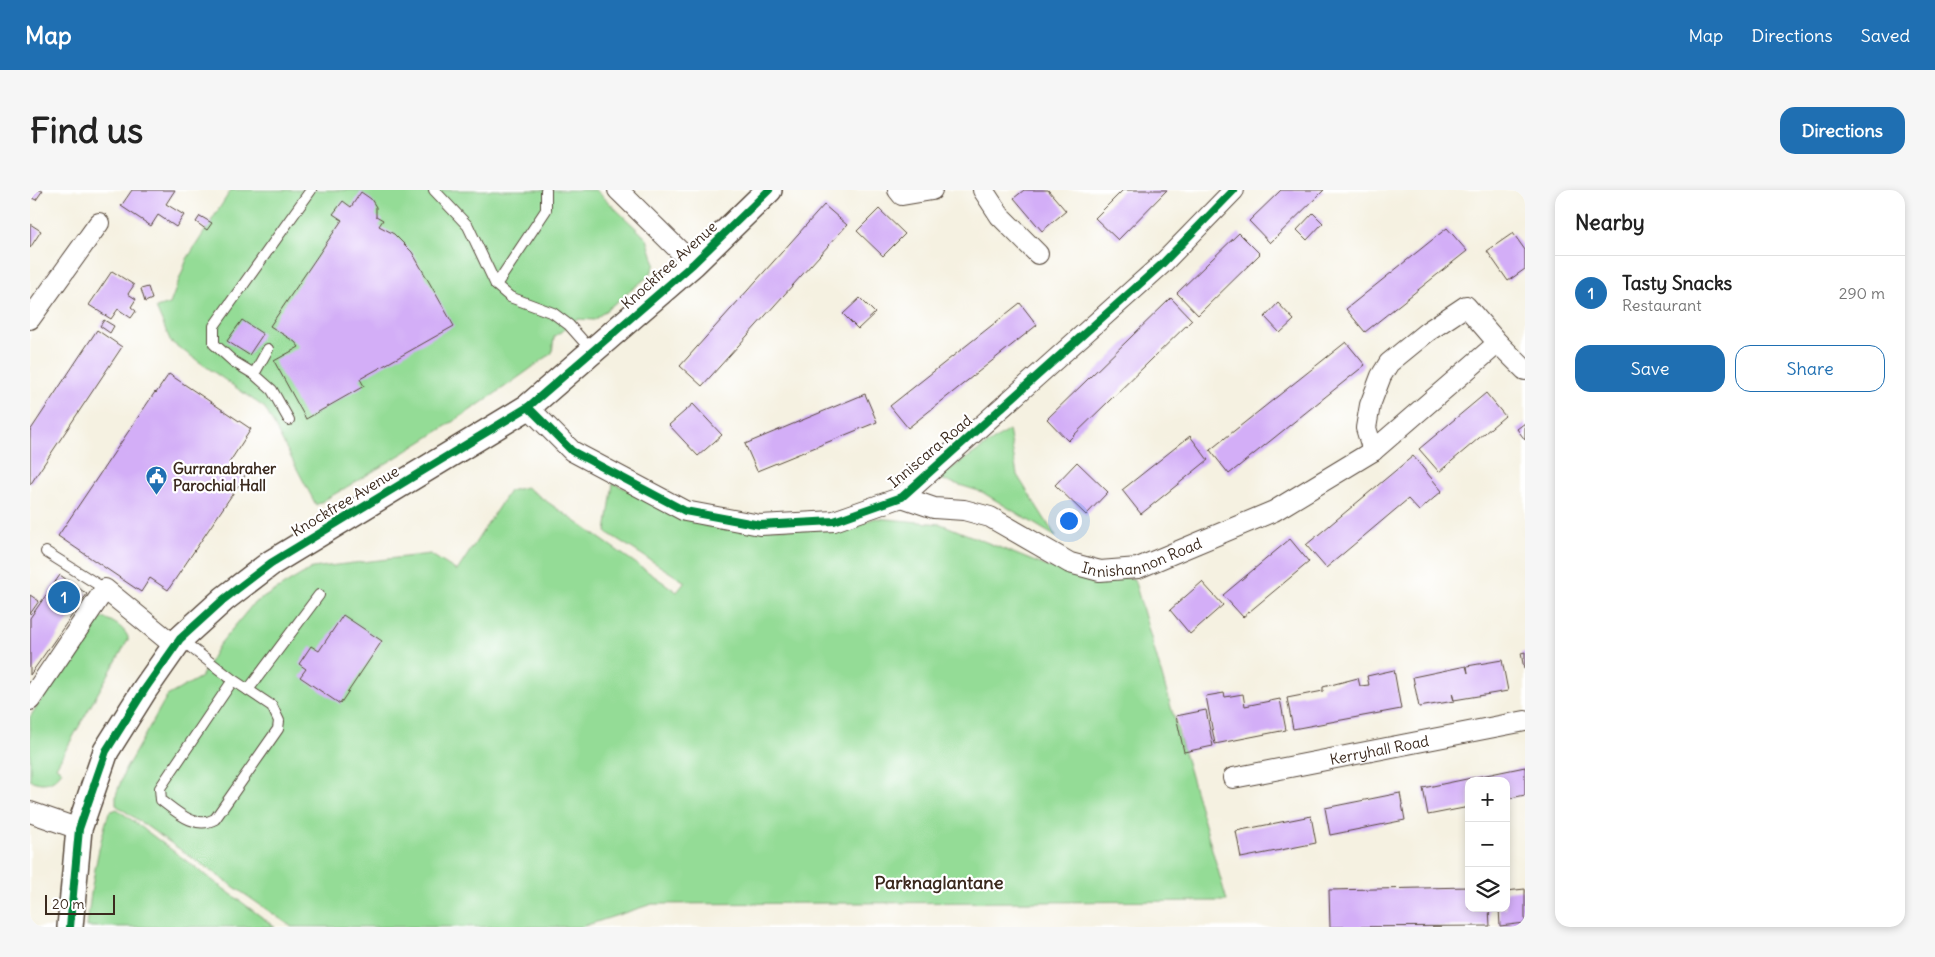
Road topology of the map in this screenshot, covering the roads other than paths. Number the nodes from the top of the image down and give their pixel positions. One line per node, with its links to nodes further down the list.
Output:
1 (311, 190): 19 (lane)
2 (434, 190): 13 (lane)
3 (546, 190): 13 (lane)
4 (618, 190): 12 (street)
5 (769, 190): 12 (street, Knockfree Avenue)
6 (898, 190): 7 (street)
7 (932, 190)
8 (983, 190): 11 (street)
9 (1234, 190): 23 (street, Inniscara Road)
10 (99, 223): 14 (street)
11 (1038, 254)
12 (693, 264): 17 (street, Knockfree Avenue)
13 (496, 285): 17 (lane)
14 (30, 319)
15 (1498, 342): 18 (street); 22 (street, Innishannon Road); 22 (street)
16 (268, 350): 19 (lane)
17 (593, 352): 20 (street, Knockfree Avenue)
18 (1525, 370)
19 (254, 374): 21 (lane)
20 (528, 407): 23 (street, Inniscara Road); 27 (street, Knockfree Avenue)
21 (289, 420)
22 (1373, 451): 23 (street, Innishannon Road)
23 (902, 496)
24 (46, 552): 25 (lane)
25 (105, 589): 27 (street); 30 (street)
26 (319, 595): 29 (lane)
27 (177, 642): 28 (lane); 34 (street, Knockfree Avenue)
28 (233, 680): 29 (lane); 29 (lane)
29 (248, 690)
30 (30, 700)
31 (1525, 721): 32 (street, Kerryhall Road)
32 (1233, 778)
33 (30, 812): 34 (street)
34 (79, 829): 35 (street, Knockfree Avenue)
35 (70, 927)

